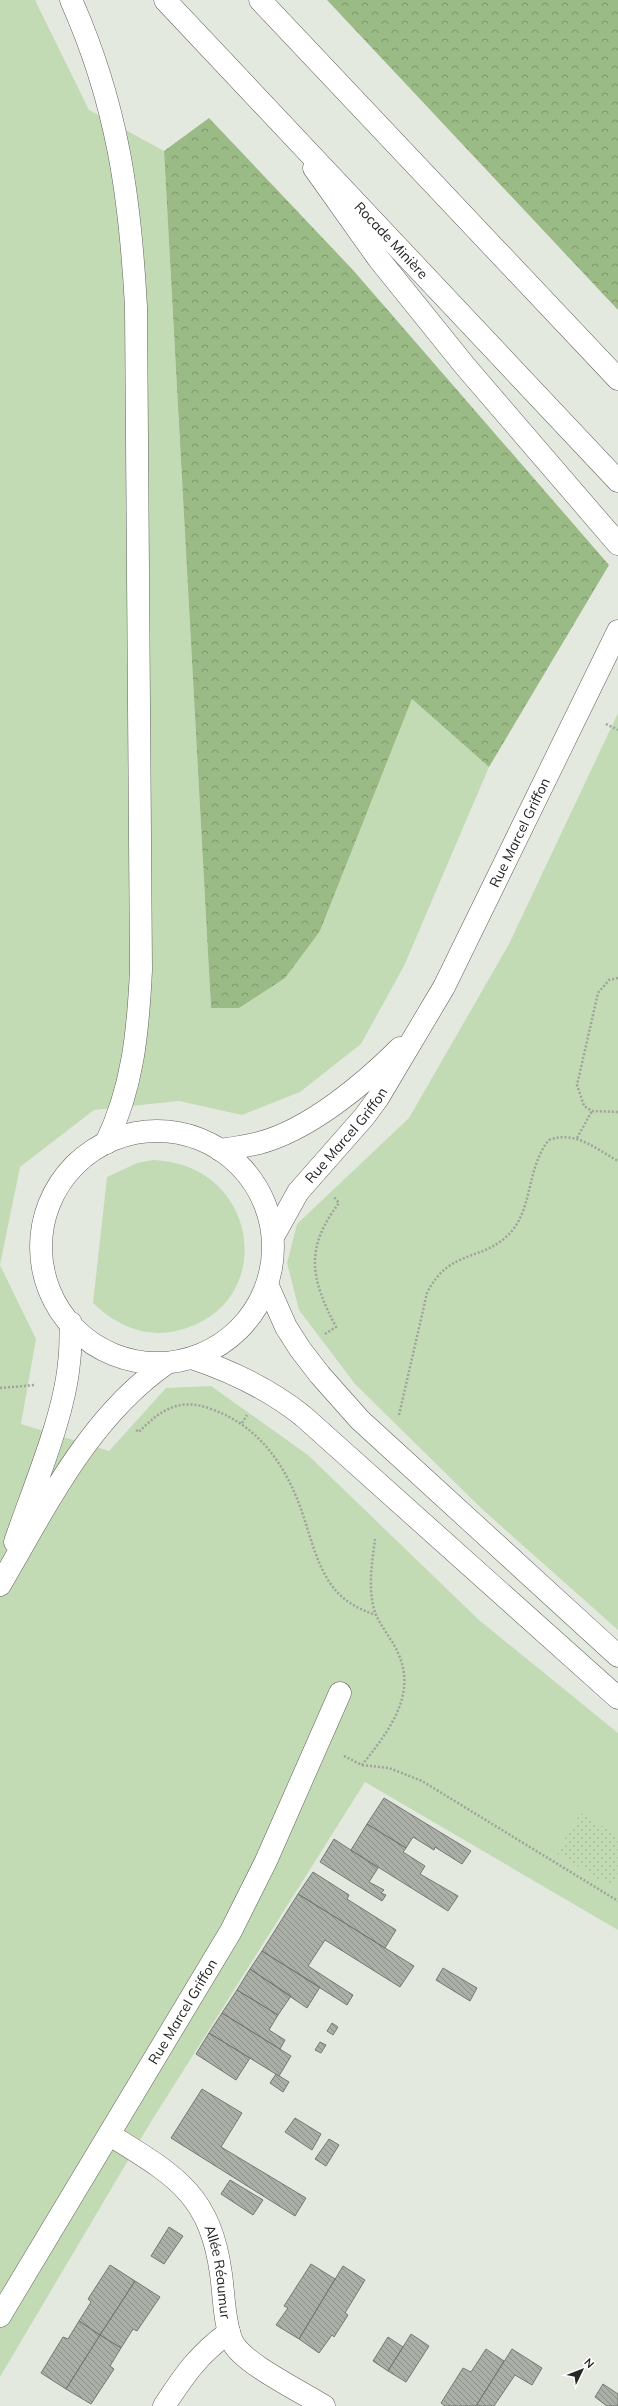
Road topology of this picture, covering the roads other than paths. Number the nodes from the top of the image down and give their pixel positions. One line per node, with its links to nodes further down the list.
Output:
1 (71, 0): 10 (main road)
2 (165, 0): 4 (main road, Rocade Minière)
3 (260, 0): 5 (main road)
4 (290, 134): 6 (main road, Rocade Minière); 7 (main road)
5 (618, 379)
6 (618, 481)
7 (618, 544)
8 (618, 631): 9 (main road, Rue Marcel Griffon)
9 (417, 1032): 11 (main road, Rue Marcel Griffon); 12 (main road, Rue Marcel Griffon)
10 (106, 1143): 11 (main road); 14 (main road)
11 (220, 1150): 12 (main road)
12 (272, 1237): 13 (main road)
13 (267, 1284): 15 (main road); 18 (main road)
14 (71, 1324): 16 (main road); 17 (main road)
15 (192, 1358): 16 (main road); 20 (main road)
16 (167, 1363): 17 (main road)
17 (0, 1585)
18 (618, 1656)
19 (340, 1693): 21 (main road, Rue Marcel Griffon)
20 (618, 1698)
21 (110, 2135): 22 (main road, Rue Marcel Griffon); 23 (main road, Allée Réaumur)
22 (0, 2316)
23 (229, 2332): 24 (main road); 25 (main road, Allée Réaumur)
24 (164, 2406)
25 (324, 2406)

